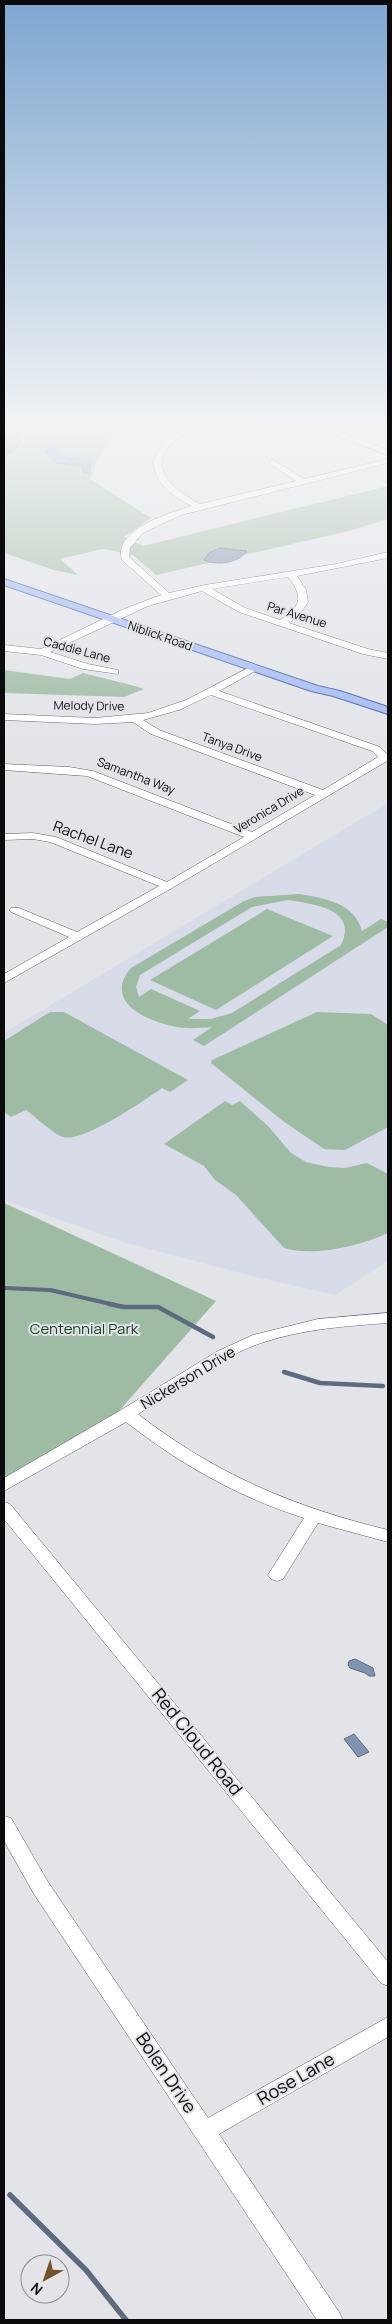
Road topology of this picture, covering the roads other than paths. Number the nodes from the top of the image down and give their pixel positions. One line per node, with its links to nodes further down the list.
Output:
1 (141, 531): 8 (street)
2 (388, 555): 3 (street)
3 (377, 558): 4 (street); 5 (street)
4 (388, 563)
5 (291, 575): 7 (street); 10 (street)
6 (4, 582): 9 (main road, Niblick Road)
7 (203, 588): 8 (street); 10 (street, Par Avenue)
8 (167, 596): 9 (street)
9 (112, 619): 12 (street); 14 (main road, Niblick Road)
10 (282, 623): 13 (street, Par Avenue)
11 (4, 648): 12 (street, Caddie Lane)
12 (42, 652): 15 (street, Caddie Lane)
13 (388, 656)
14 (254, 668): 16 (main road, Niblick Road); 17 (street, Melody Drive)
15 (115, 672)
16 (316, 690): 18 (main road, Niblick Road); 20 (main road, Niblick Road)
17 (209, 691): 21 (street, Melody Drive); 23 (street, Veronica Drive)
18 (388, 711)
19 (4, 717): 21 (street, Melody Drive)
20 (388, 717)
21 (135, 719): 23 (street, Tanya Drive)
22 (4, 767): 24 (street, Samantha Way)
23 (323, 794): 24 (street, Veronica Drive)
24 (252, 836): 26 (street, Veronica Drive)
25 (4, 837): 26 (street, Rachel Lane)
26 (168, 886): 28 (street, Veronica Drive)
27 (16, 910): 28 (street)
28 (78, 937): 29 (street, Veronica Drive)
29 (4, 979)
30 (388, 1318): 31 (street, Nickerson Drive)
31 (128, 1414): 32 (street, Nickerson Drive); 34 (street)
32 (4, 1485)
33 (4, 1508): 38 (street, Red Cloud Road)
34 (312, 1517): 35 (street); 36 (street)
35 (388, 1536)
36 (277, 1576)
37 (4, 1824): 40 (street, Bolen Drive)
38 (388, 1977)
39 (388, 2026): 40 (street, Rose Lane)
40 (204, 2131): 41 (street, Bolen Drive)
41 (331, 2320)

